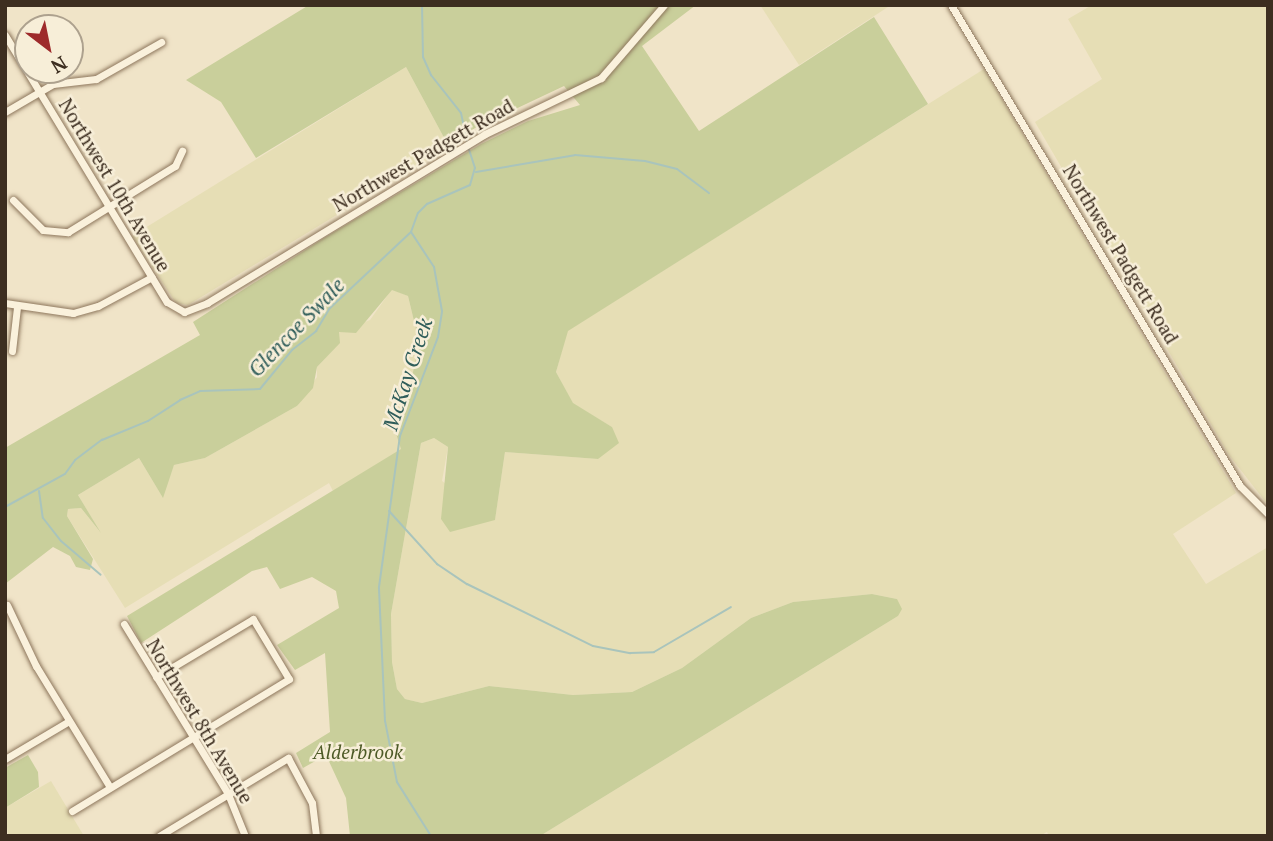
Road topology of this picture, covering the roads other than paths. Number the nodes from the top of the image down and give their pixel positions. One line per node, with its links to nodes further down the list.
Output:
1 (664, 5): 13 (street, Northwest Padgett Road)
2 (951, 5): 15 (street, Northwest Padgett Road)
3 (5, 36): 5 (street, Northwest 10th Avenue)
4 (161, 41): 5 (street)
5 (40, 92): 6 (street); 9 (street, Northwest 10th Avenue)
6 (5, 112)
7 (182, 151): 9 (street)
8 (13, 200): 9 (street)
9 (111, 208): 10 (street, Northwest 10th Avenue)
10 (152, 277): 12 (street); 13 (street, Northwest 10th Avenue)
11 (5, 303): 12 (street)
12 (17, 307): 14 (street)
13 (180, 311)
14 (12, 351)
15 (1268, 514)
16 (7, 606): 19 (street)
17 (124, 624): 18 (street, Northwest 8th Avenue)
18 (156, 677): 20 (street, Northwest 8th Avenue); 20 (street)
19 (69, 721): 21 (street); 22 (street)
20 (192, 737): 22 (street); 23 (street, Northwest 8th Avenue)
21 (5, 760)
22 (110, 787): 24 (street)
23 (228, 794): 25 (street); 26 (street, Northwest 8th Avenue); 27 (street)
24 (72, 811)
25 (159, 836)
26 (245, 836)
27 (316, 836)

